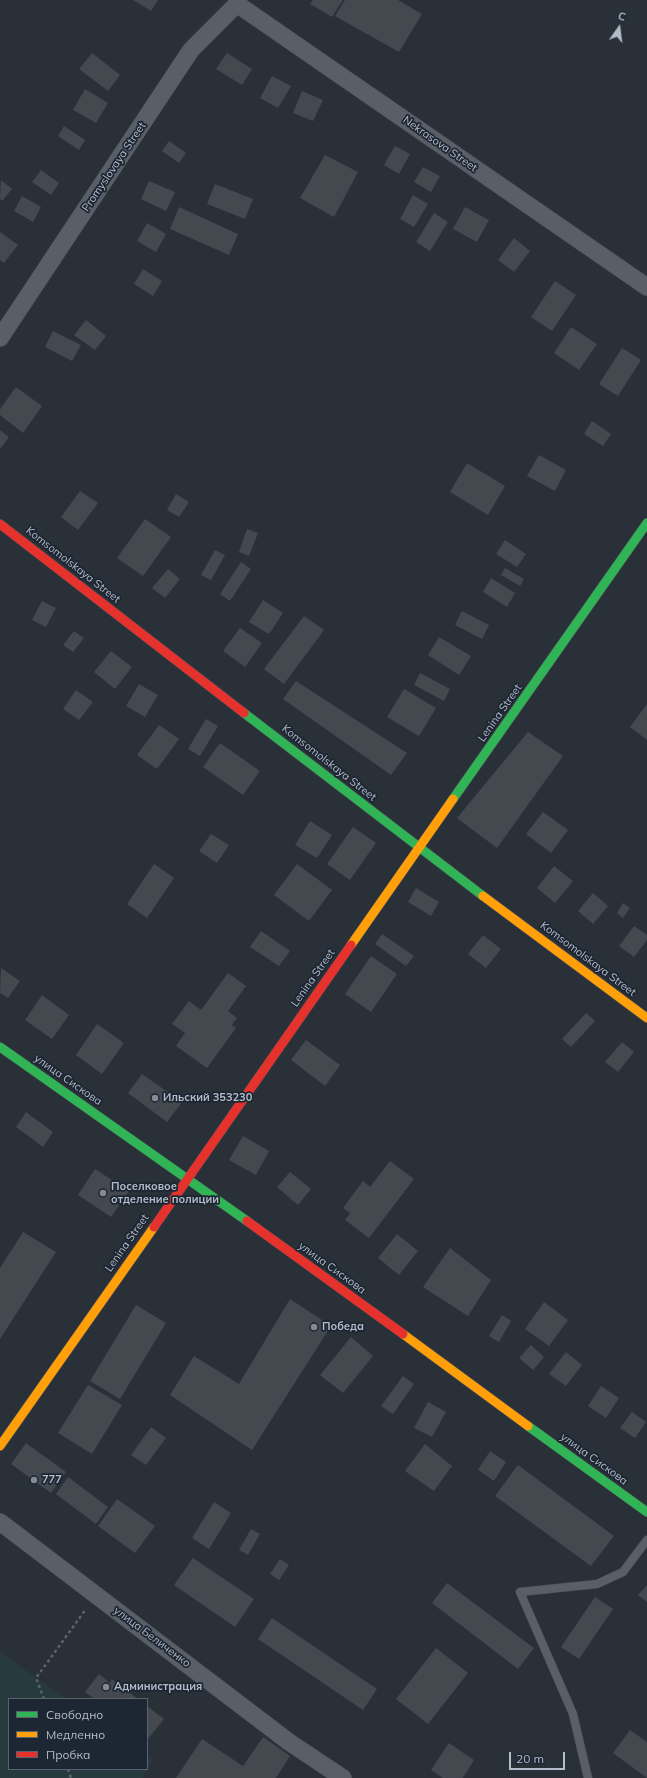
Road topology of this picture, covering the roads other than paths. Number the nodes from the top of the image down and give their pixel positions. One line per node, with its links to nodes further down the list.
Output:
1 (237, 2): 2 (street, Nekrasova Street); 3 (street, Promyslovaya Street)
2 (647, 287)
3 (0, 338)
4 (647, 523): 6 (street, Lenina Street)
5 (0, 524): 6 (street, Komsomolskaya Street)
6 (420, 849): 7 (street, Komsomolskaya Street); 9 (street, Lenina Street)
7 (647, 1018)
8 (0, 1047): 9 (street, улица Сискова)
9 (187, 1177): 10 (street, Lenina Street); 11 (street, улица Сискова)
10 (0, 1446)
11 (647, 1512)
12 (0, 1522): 14 (street, улица Беличенко)
13 (647, 1540): 15 (lane)
14 (344, 1778)
15 (588, 1778)

